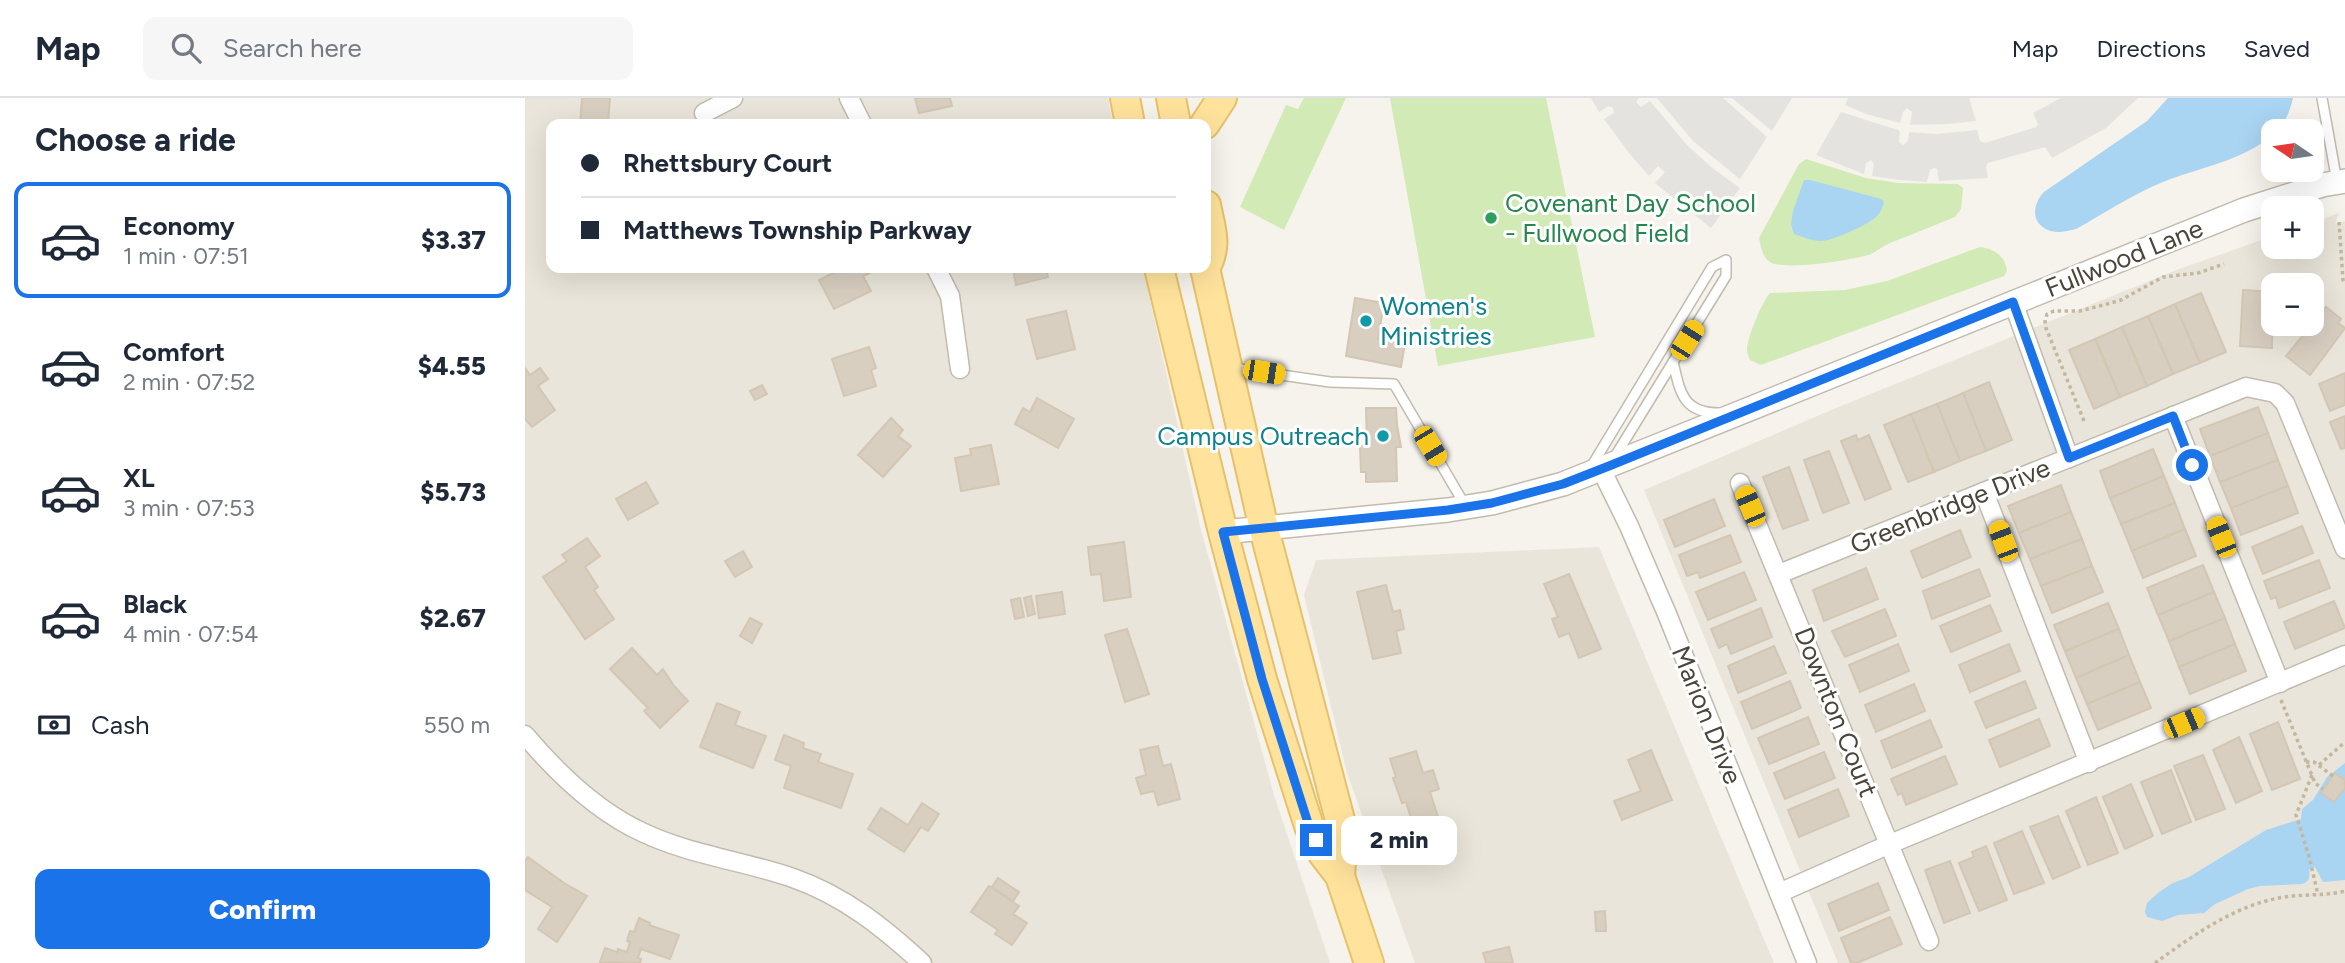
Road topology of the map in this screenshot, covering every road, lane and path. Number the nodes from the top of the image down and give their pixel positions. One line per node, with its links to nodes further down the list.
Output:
1 (733, 98): 7 (street)
2 (849, 98): 8 (street)
3 (1125, 98): 9 (main road)
4 (1171, 98): 10 (main road)
5 (1222, 98): 11 (main road)
6 (2322, 98): 12 (lane)
7 (704, 114)
8 (860, 119)
9 (1129, 119)
10 (1175, 119)
11 (1208, 119)
12 (2341, 182): 21 (street, Fullwood Lane)
13 (2339, 222): 20 (path)
14 (1211, 234): 15 (main road)
15 (1211, 258)
16 (2224, 264): 27 (path)
17 (938, 273): 24 (street)
18 (1160, 273): 34 (main road)
19 (1206, 273): 23 (main road)
20 (2344, 282)
21 (2013, 302): 25 (street, Fullwood Lane); 28 (street)
22 (1674, 362): 25 (lane); 29 (lane); 29 (lane)
23 (1228, 367): 32 (lane); 33 (main road)
24 (960, 369)
25 (1738, 413): 29 (street, Fullwood Lane)
26 (2173, 416): 28 (street, Greenbridge Drive); 35 (street, Greenbridge Drive); 38 (street)
27 (2084, 421)
28 (2069, 458): 31 (street, Greenbridge Drive)
29 (1599, 470): 32 (street, Fullwood Lane); 50 (street, Marion Drive)
30 (1740, 483): 36 (street, Downton Court)
31 (1984, 492): 36 (street, Greenbridge Drive); 42 (street)
32 (1467, 507): 33 (street, Fullwood Lane)
33 (1264, 529): 34 (street, Fullwood Lane); 48 (main road)
34 (1223, 532): 48 (main road)
35 (2345, 549)
36 (1779, 574): 47 (street, Downton Court)
37 (2345, 655): 38 (street)
38 (2280, 691): 41 (path); 42 (street)
39 (525, 735): 53 (street)
40 (2345, 743): 43 (path)
41 (2307, 762): 43 (path); 44 (path)
42 (2089, 763): 47 (street)
43 (2319, 765): 45 (path)
44 (2312, 775): 46 (path); 51 (path)
45 (2333, 776)
46 (2323, 789)
47 (1890, 844): 50 (street); 52 (street, Downton Court)
48 (1340, 876): 54 (main road)
49 (2345, 891): 51 (path)
50 (1779, 892): 55 (street, Marion Drive)
51 (2318, 895): 56 (path)
52 (1929, 941)
53 (922, 963)
54 (1369, 963)
55 (1807, 963)
56 (2155, 963)

